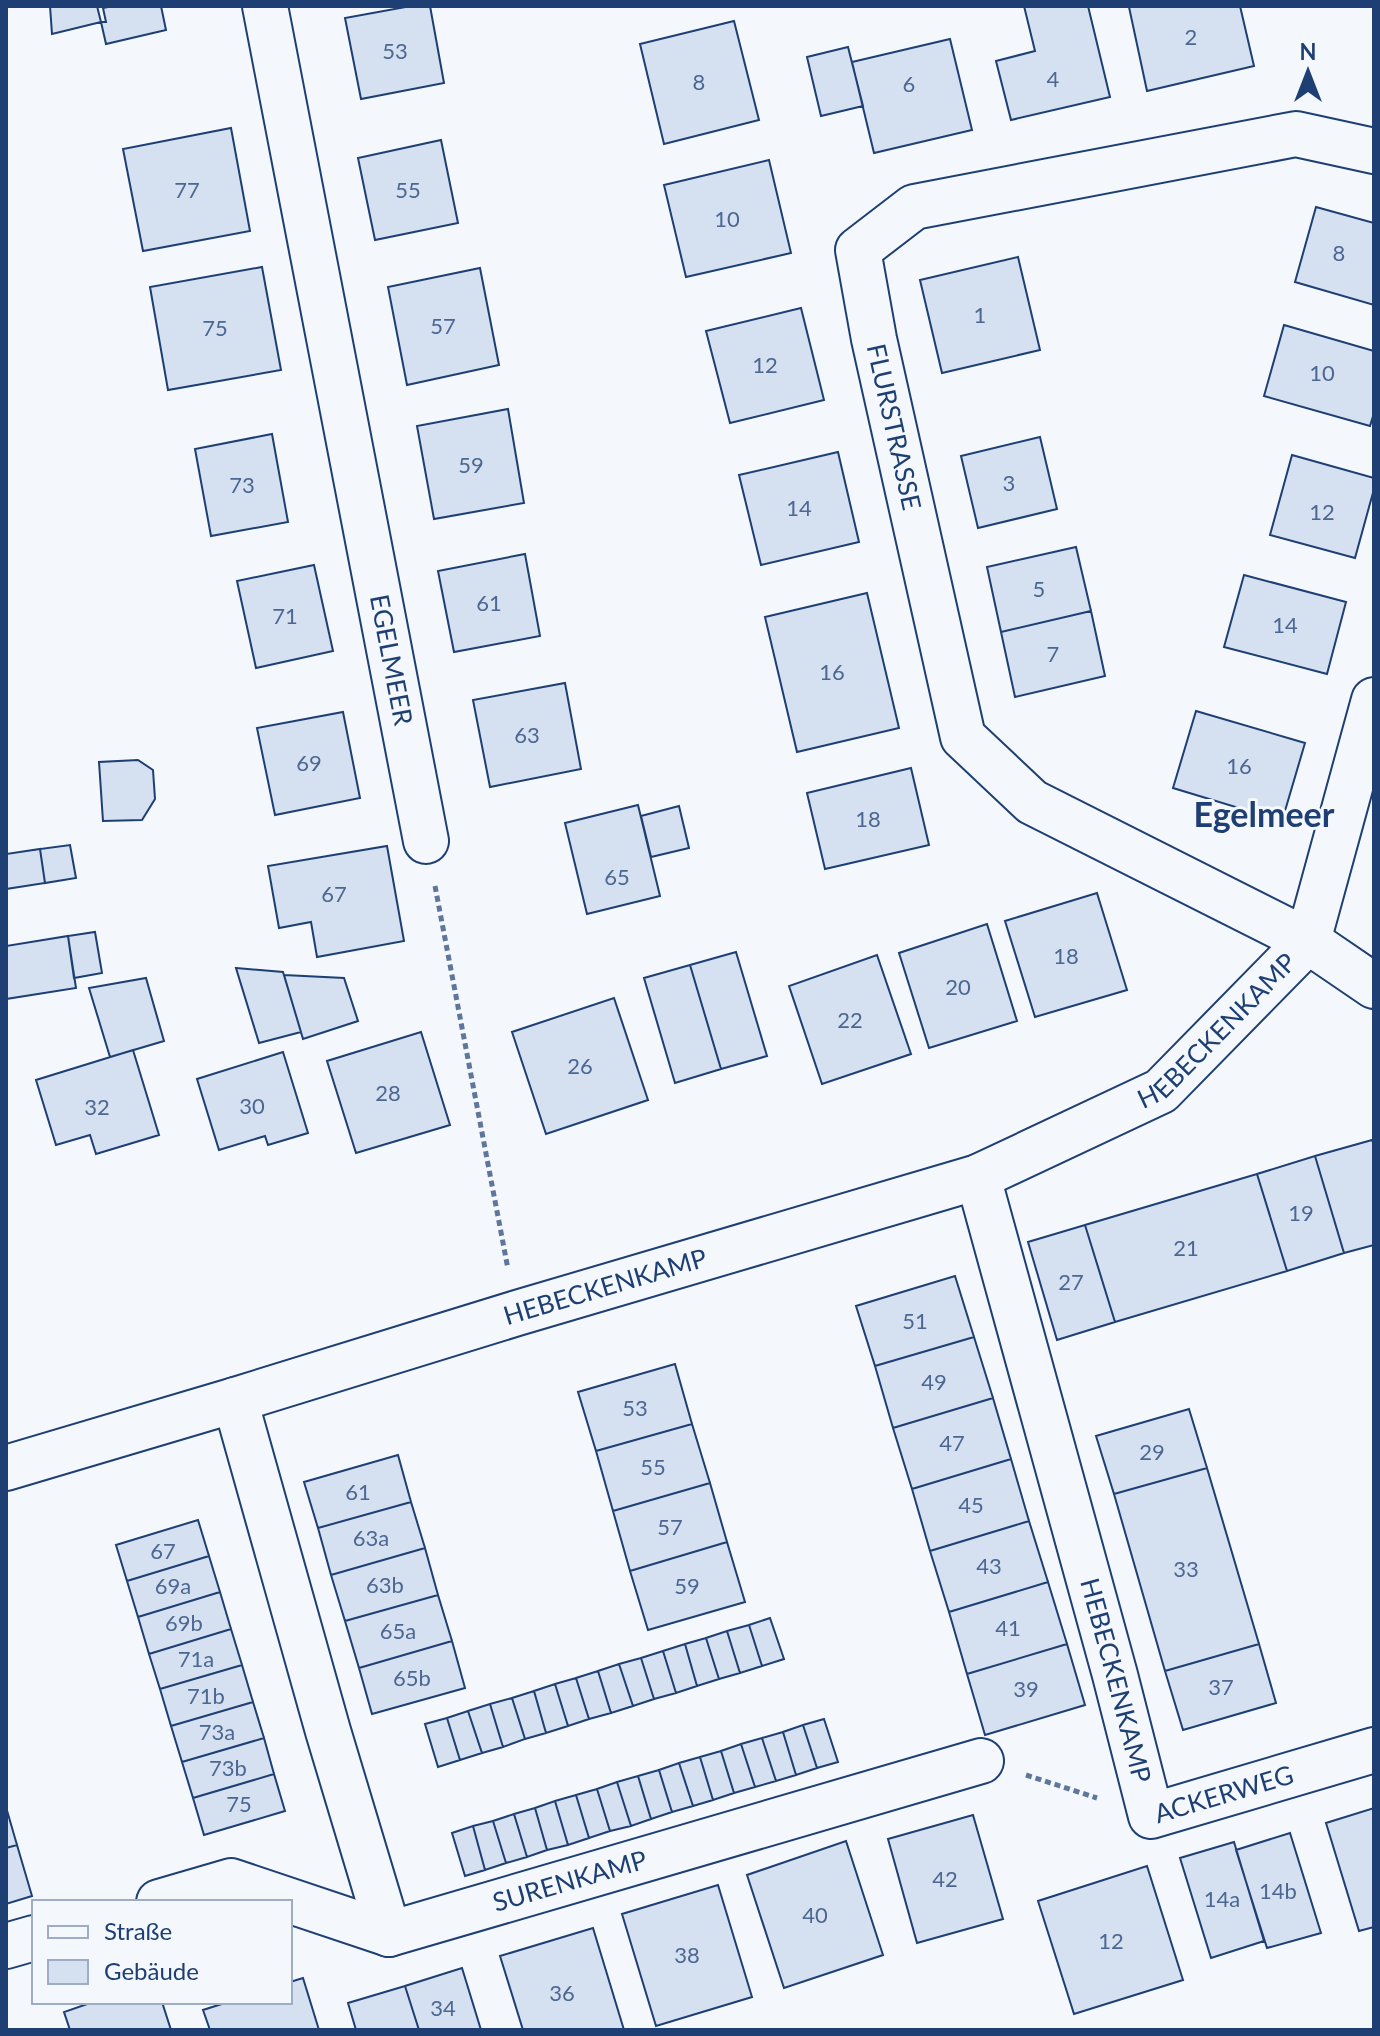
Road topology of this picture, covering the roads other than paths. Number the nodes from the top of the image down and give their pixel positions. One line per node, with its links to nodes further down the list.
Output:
1 (265, 6): 4 (street, EGELMEER)
2 (1374, 151): 5 (street, FLURSTRASSE)
3 (1374, 700): 5 (street, HEBECKENKAMP)
4 (426, 841)
5 (1308, 941): 6 (street); 7 (street, HEBECKENKAMP)
6 (1374, 986)
7 (978, 1177): 8 (street, HEBECKENKAMP); 12 (street, HEBECKENKAMP)
8 (235, 1400): 9 (street, HEBECKENKAMP); 16 (street)
9 (6, 1468)
10 (1374, 1750): 12 (street, ACKERWEG)
11 (981, 1761): 16 (street, SURENKAMP)
12 (1151, 1816)
13 (166, 1900): 14 (street)
14 (288, 1900)
15 (292, 1901): 16 (street)
16 (389, 1934)
17 (32, 1939): 18 (street)
18 (6, 1946)

